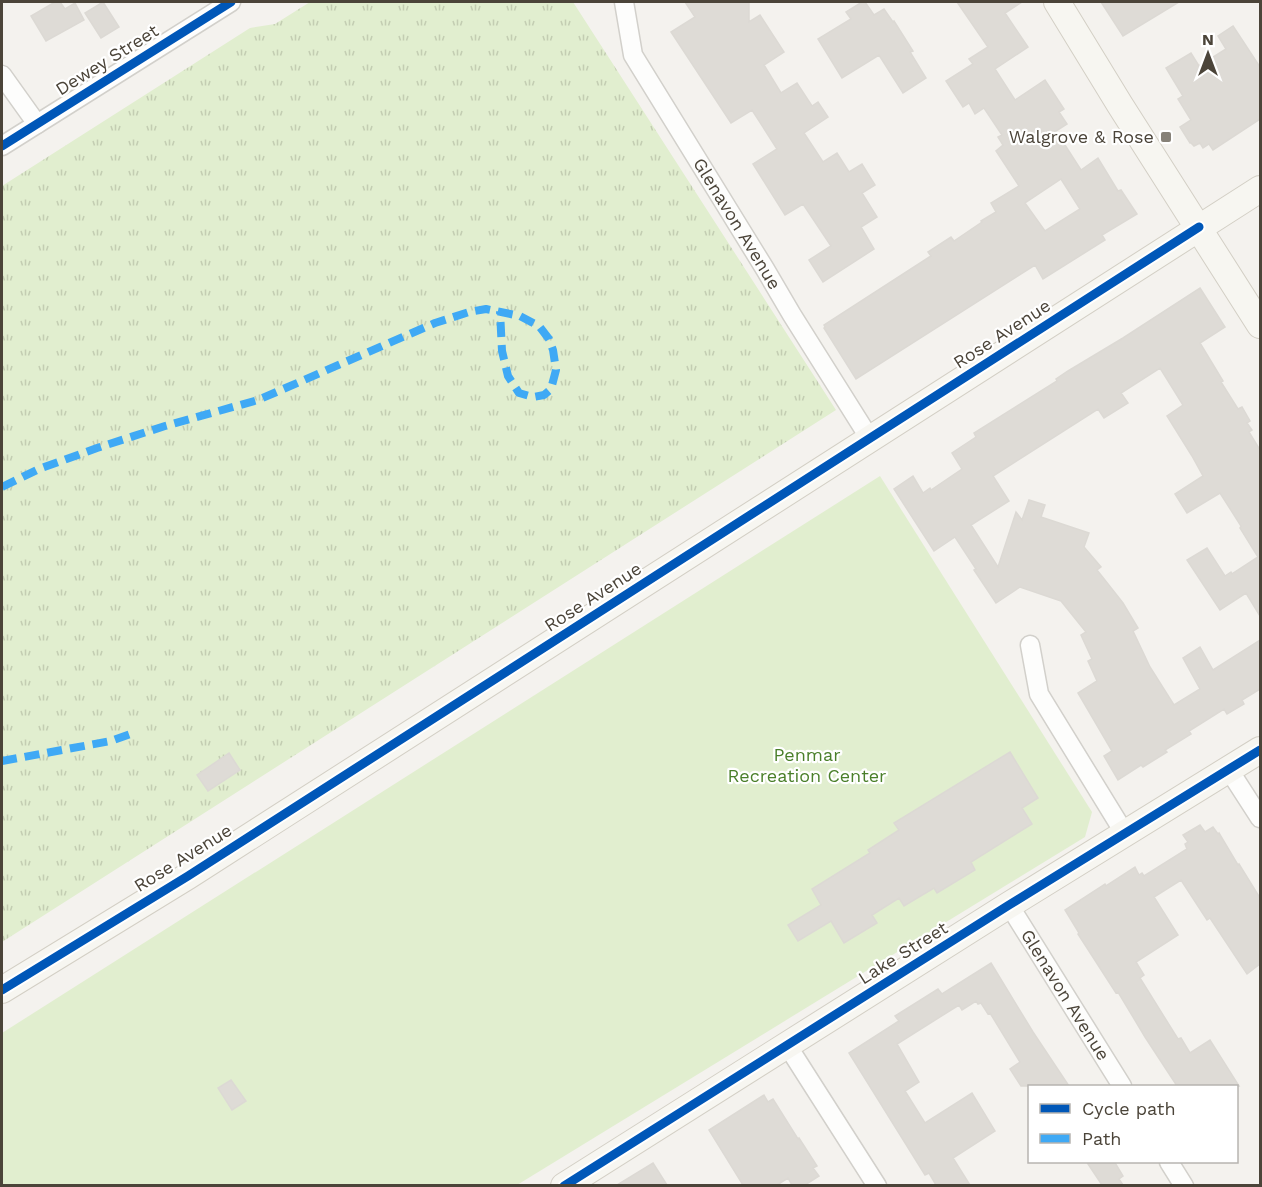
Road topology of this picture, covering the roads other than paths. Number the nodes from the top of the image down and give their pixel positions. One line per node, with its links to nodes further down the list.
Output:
1 (231, 2): 5 (street, Dewey Street)
2 (624, 2): 10 (street, Glenavon Avenue)
3 (1057, 2): 8 (street)
4 (2, 75): 5 (street)
5 (37, 124): 6 (street, Dewey Street)
6 (2, 146)
7 (1260, 189): 8 (street, Rose Avenue)
8 (1199, 227): 9 (street); 10 (street, Rose Avenue)
9 (1260, 325)
10 (870, 439): 17 (street, Rose Avenue)
11 (1030, 645): 15 (street)
12 (1260, 750): 13 (street, Lake Street)
13 (1229, 770): 14 (street); 15 (street, Lake Street)
14 (1260, 818)
15 (1125, 834): 16 (street, Lake Street)
16 (1009, 905): 18 (street, Lake Street); 19 (street, Glenavon Avenue)
17 (2, 990)
18 (788, 1045): 21 (street, Lake Street); 22 (street)
19 (1121, 1085)
20 (1170, 1163): 23 (street)
21 (568, 1184)
22 (877, 1185)
23 (1184, 1185)

